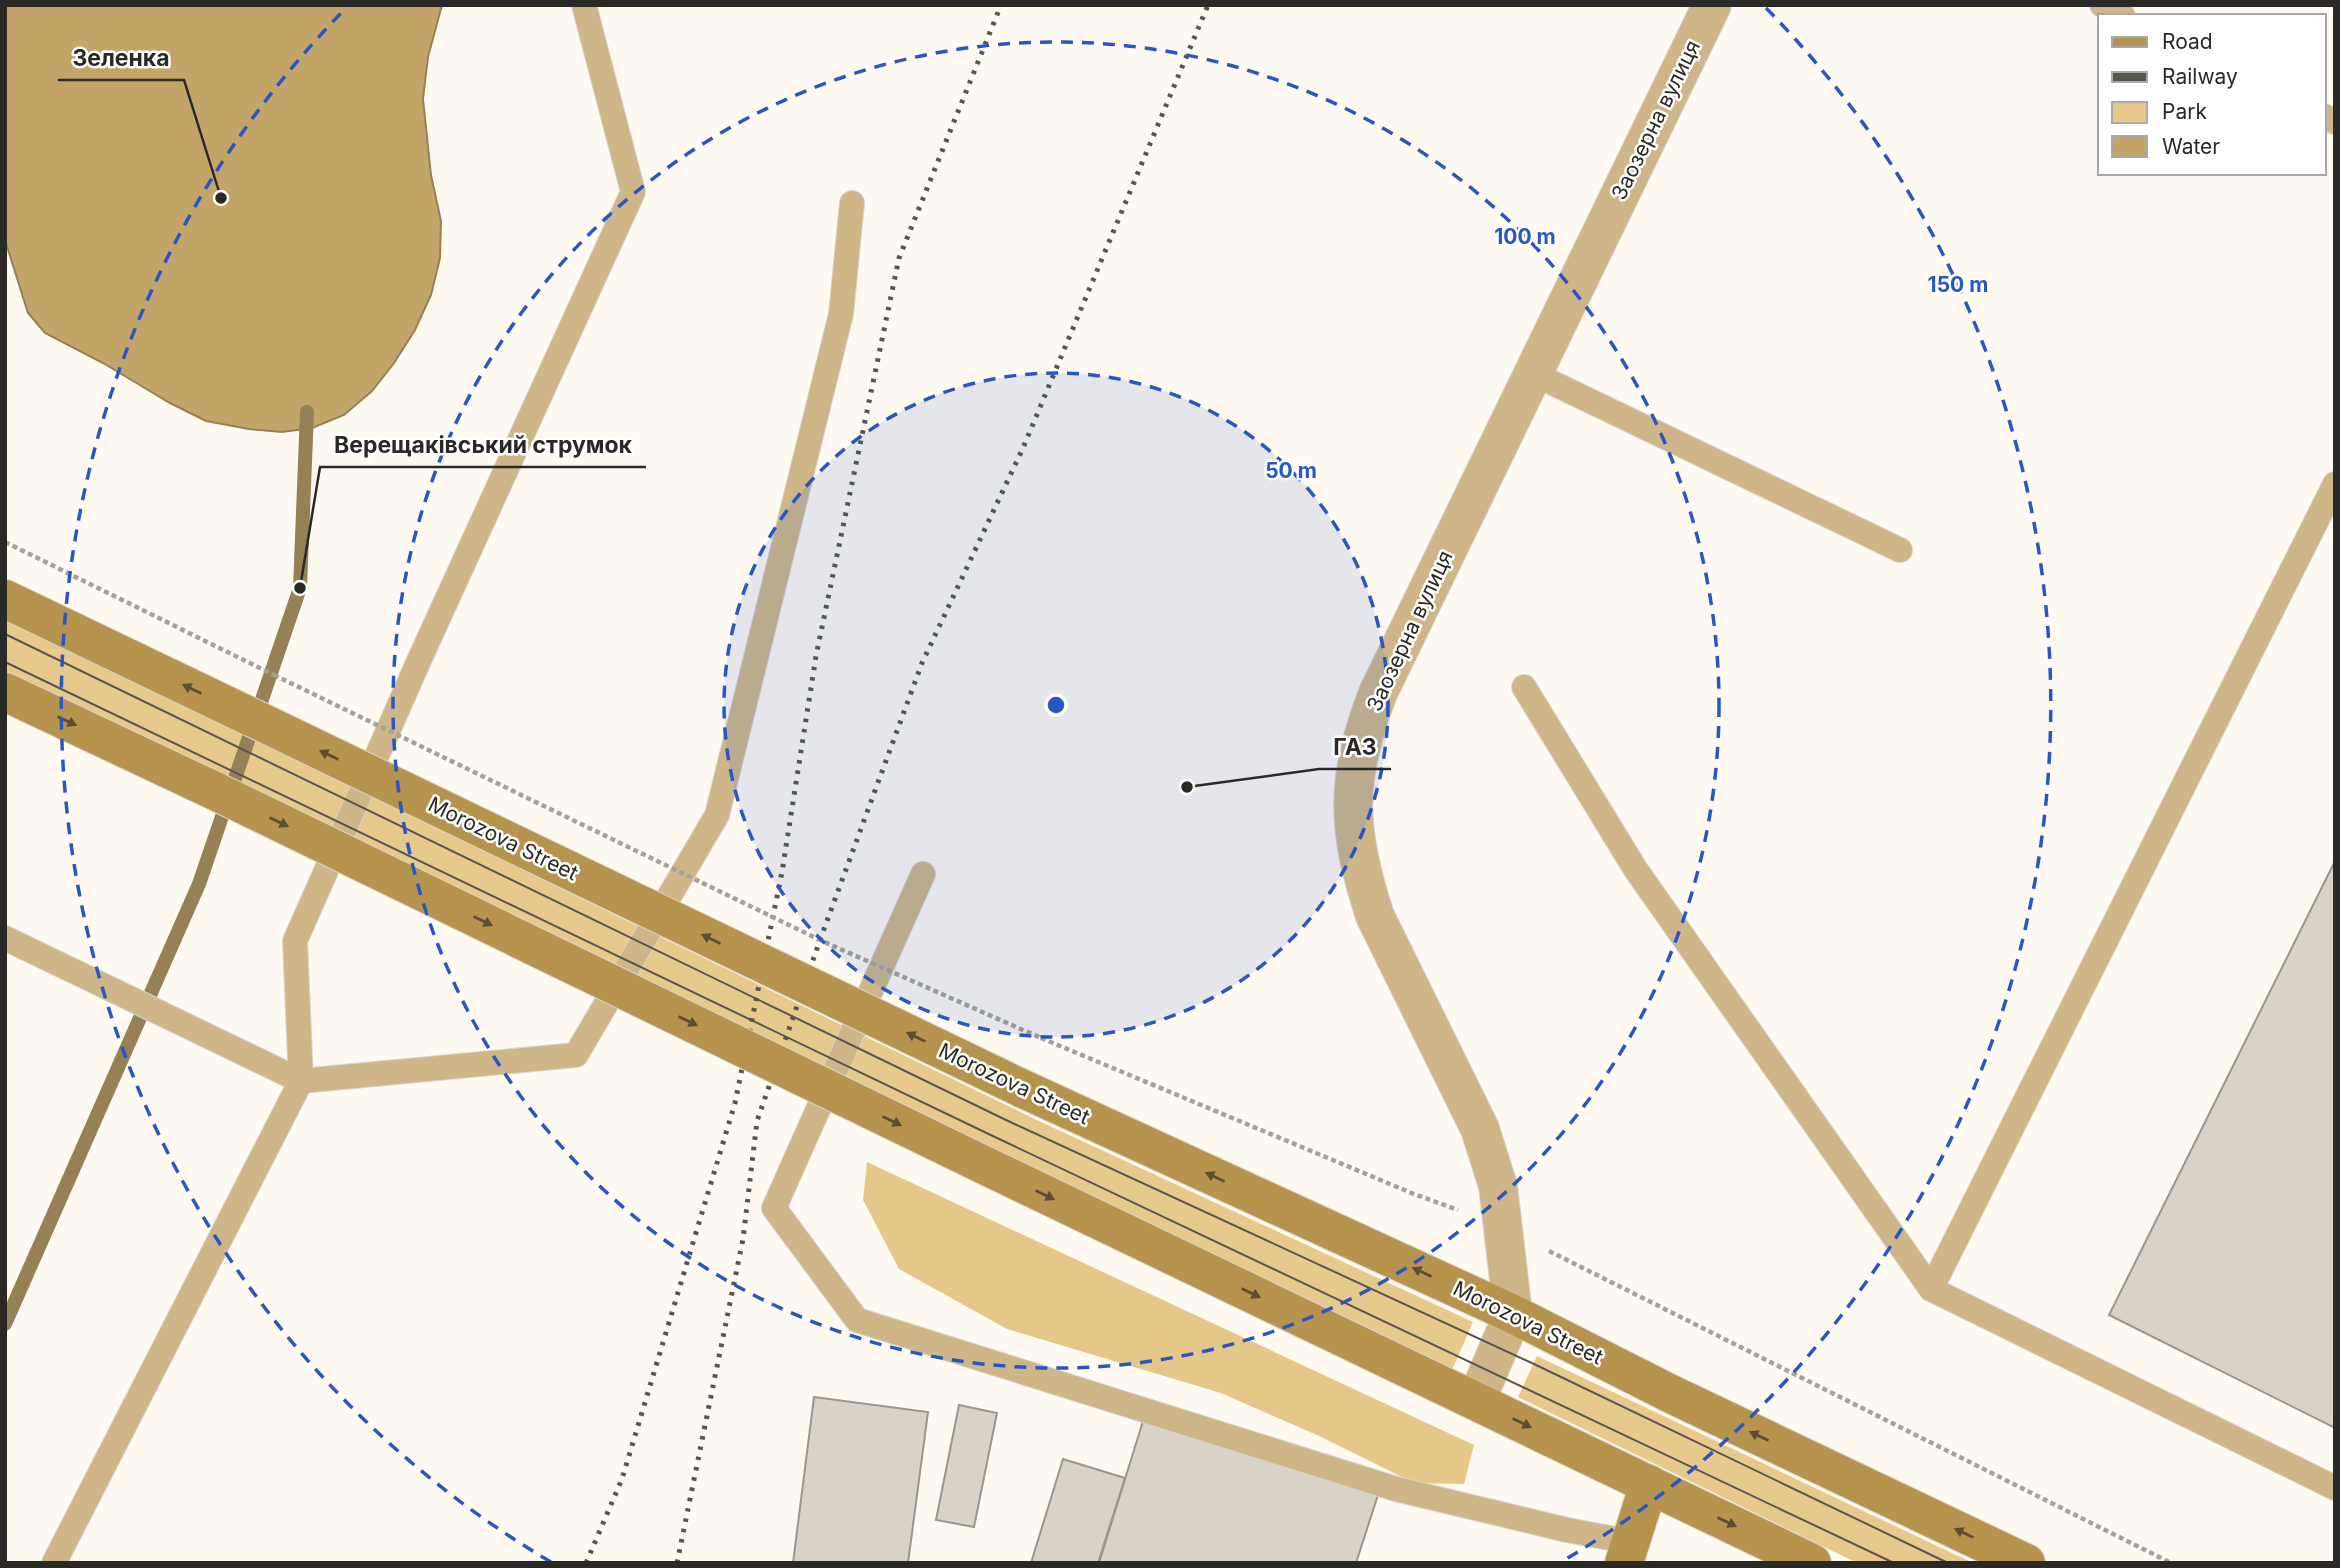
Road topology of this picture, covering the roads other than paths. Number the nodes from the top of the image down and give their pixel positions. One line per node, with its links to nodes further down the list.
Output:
1 (584, 5): 14 (lane)
2 (1712, 5): 6 (street, Заозерна вулиця)
3 (2102, 5): 4 (lane)
4 (2119, 14)
5 (852, 202): 14 (lane)
6 (1534, 374): 8 (lane); 16 (street, Заозерна вулиця)
7 (2335, 484): 15 (lane)
8 (1900, 550)
9 (5, 599): 16 (main road, Morozova Street, one-way to 9, bridge)
10 (1524, 687): 15 (lane)
11 (5, 692): 17 (main road, one-way to 17, bridge)
12 (923, 874): 20 (lane)
13 (5, 938): 14 (lane)
14 (301, 1081): 21 (lane)
15 (1931, 1289): 19 (lane)
16 (1513, 1314): 17 (street); 23 (main road, Morozova Street, one-way to 16)
17 (1476, 1401): 18 (main road, one-way to 18)
18 (1649, 1484): 20 (main road); 22 (main road, one-way to 22)
19 (2335, 1488)
20 (1628, 1552)
21 (54, 1563)
22 (1812, 1563)
23 (2026, 1563)

